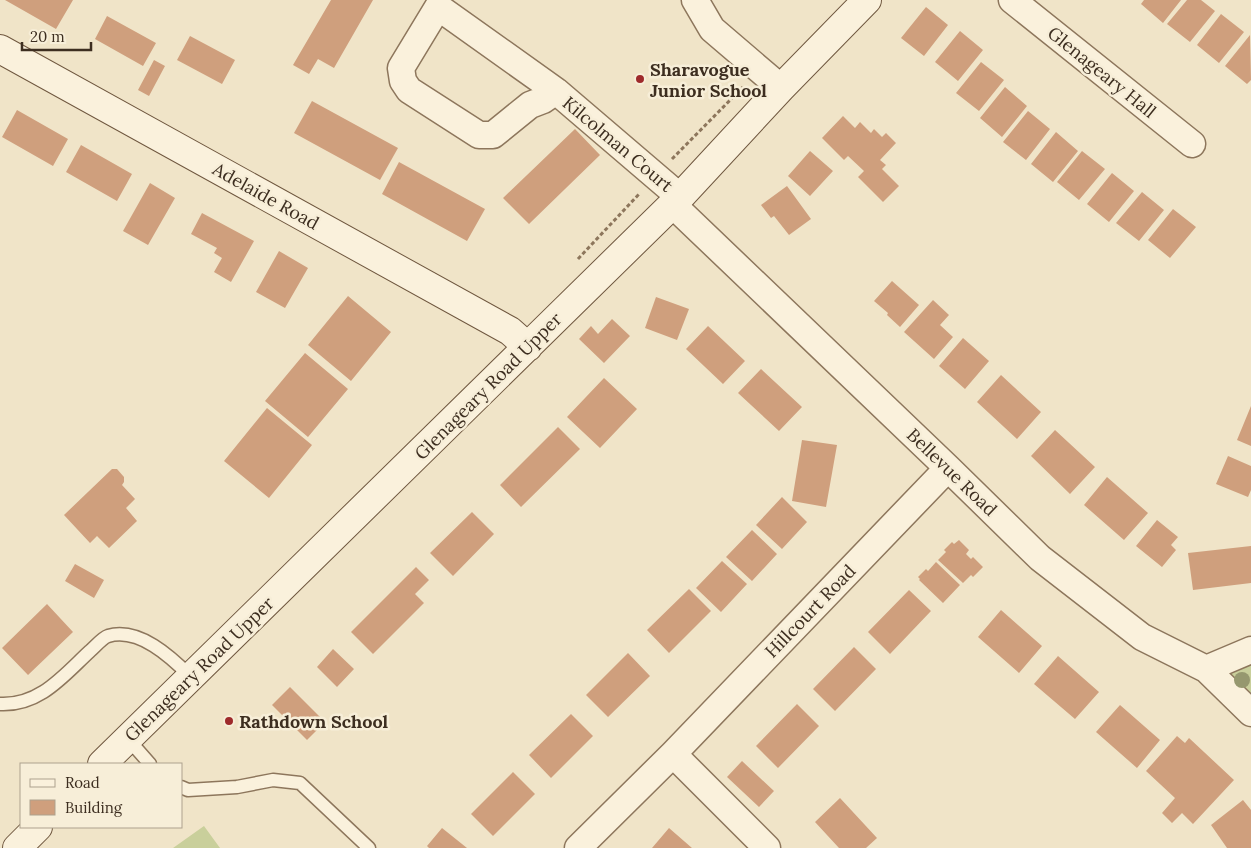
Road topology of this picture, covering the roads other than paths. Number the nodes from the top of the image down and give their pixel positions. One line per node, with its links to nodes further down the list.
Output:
1 (695, 0): 5 (street)
2 (867, 0): 5 (main road, Glenageary Road Upper)
3 (1012, 0): 7 (street, Glenageary Hall)
4 (0, 49): 9 (main road, Adelaide Road)
5 (781, 88): 8 (main road, Glenageary Road Upper)
6 (556, 91): 6 (street, Kilcolman Court); 8 (street, Kilcolman Court)
7 (1192, 144)
8 (676, 200): 9 (main road, Glenageary Road Upper); 10 (street, Bellevue Road)
9 (528, 347): 13 (main road, Glenageary Road Upper)
10 (948, 468): 12 (street, Bellevue Road); 17 (street, Hillcourt Road)
11 (1251, 650): 12 (street)
12 (1206, 669): 15 (street, Bellevue Road)
13 (191, 677): 14 (lane); 16 (main road, Glenageary Road Upper)
14 (0, 704)
15 (1251, 713)
16 (128, 739): 18 (main road, Glenageary Road Upper); 19 (lane)
17 (673, 754): 24 (street, Hillcourt Road); 25 (street)
18 (103, 763)
19 (149, 763)
20 (182, 787): 23 (lane)
21 (37, 828): 22 (main road)
22 (17, 848)
23 (369, 848)
24 (578, 848)
25 (767, 848)

